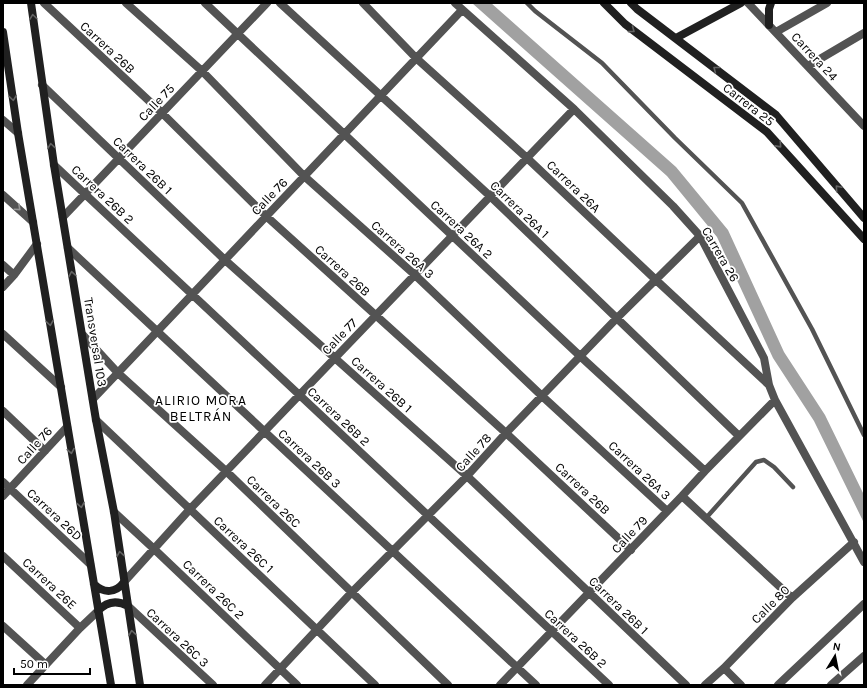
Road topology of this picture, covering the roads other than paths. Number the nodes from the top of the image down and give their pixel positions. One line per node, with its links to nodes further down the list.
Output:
1 (31, 3): 26 (street, Transversal 103, one-way to 1)
2 (44, 3): 29 (street, Carrera 26B)
3 (126, 3): 25 (street, Carrera 26A 3)
4 (205, 3): 20 (street, Carrera 26A 2)
5 (267, 3): 20 (street, Calle 75)
6 (280, 3): 27 (street, Carrera 26A 1)
7 (363, 3): 23 (street, Carrera 26A)
8 (455, 3): 16 (street, Carrera 26)
9 (527, 3): 76 (lane)
10 (604, 3): 47 (street, Carrera 25, one-way to 47)
11 (631, 3): 22 (street, Carrera 25)
12 (741, 3): 22 (street)
13 (748, 3): 17 (street, Carrera 24)
14 (771, 3): 17 (street)
15 (827, 3): 19 (street)
16 (462, 10): 23 (street, Calle 76); 28 (street, Carrera 26)
17 (769, 25): 19 (street, Carrera 24)
18 (3, 32): 32 (street, one-way to 32)
19 (776, 32): 24 (street, Carrera 24)
20 (238, 33): 25 (street, Calle 75); 33 (street, Carrera 26A 2)
21 (864, 33): 24 (street)
22 (676, 38): 43 (street, Carrera 25, one-way to 22)
23 (416, 58): 27 (street, Calle 76); 35 (street, Carrera 26A)
24 (808, 66): 31 (street, Carrera 24)
25 (202, 71): 29 (street, Calle 75); 37 (street, Carrera 26A 3)
26 (42, 85): 34 (street, Carrera 26B 1); 36 (street, Transversal 103, one-way to 26)
27 (380, 96): 33 (street, Calle 76); 40 (street, Carrera 26A 1)
28 (574, 109): 35 (street, Calle 77); 46 (street, Carrera 26)
29 (162, 113): 34 (street, Calle 75); 41 (street, Carrera 26B)
30 (3, 120): 32 (street)
31 (864, 126)
32 (18, 133): 44 (street)
33 (344, 134): 37 (street, Calle 76); 45 (street, Carrera 26A 2)
34 (119, 158): 38 (street, Calle 75); 50 (street, Carrera 26B 1)
35 (527, 158): 40 (street, Calle 77); 54 (street, Carrera 26A)
36 (54, 165): 38 (street, Carrera 26B 2); 42 (street, Transversal 103)
37 (304, 176): 41 (street, Calle 76); 53 (street, Carrera 26A 3)
38 (85, 194): 42 (street, Calle 75); 56 (street, Carrera 26B 2)
39 (3, 195): 44 (street, one-way to 44)
40 (490, 196): 45 (street, Calle 77); 58 (street, Carrera 26A 1)
41 (266, 216): 50 (street, Calle 76); 57 (street, Carrera 26B)
42 (63, 217): 49 (street, Transversal 103)
43 (864, 218)
44 (33, 222): 48 (street)
45 (452, 236): 53 (street, Calle 77); 62 (street, Carrera 26A 2)
46 (700, 236): 54 (street, Calle 78); 65 (street, Carrera 26)
47 (864, 240)
48 (37, 244): 52 (street); 66 (street, one-way to 66)
49 (68, 248): 59 (street, Carrera 26B 3); 61 (street, Transversal 103, one-way to 49)
50 (225, 260): 56 (street, Calle 76); 63 (street, Carrera 26B 1)
51 (3, 265): 52 (street)
52 (14, 275): 55 (street)
53 (415, 275): 57 (street, Calle 77); 68 (street, Carrera 26A 3)
54 (656, 280): 58 (street, Calle 78); 65 (street, Carrera 26A)
55 (3, 287)
56 (192, 294): 59 (street, Calle 76); 67 (street, Carrera 26B 2)
57 (375, 316): 63 (street, Calle 77); 75 (street, Carrera 26B)
58 (616, 319): 62 (street, Calle 78); 77 (street, Carrera 26A 1)
59 (157, 332): 64 (street, Calle 76); 74 (street, Carrera 26B 3)
60 (3, 334): 66 (street)
61 (83, 335): 64 (street, Carrera 26C); 69 (street, Transversal 103)
62 (580, 356): 68 (street, Calle 78); 79 (street, Carrera 26A 2)
63 (335, 358): 67 (street, Calle 77); 81 (street, Carrera 26B 1)
64 (118, 373): 69 (street, Calle 76); 80 (street, Carrera 26C)
65 (769, 385): 70 (street, Carrera 26)
66 (61, 387): 73 (street)
67 (300, 395): 74 (street, Calle 77); 90 (street, Carrera 26B 2)
68 (542, 396): 75 (street, Calle 78); 88 (street, Carrera 26A 3)
69 (93, 399): 72 (street, Transversal 103)
70 (776, 400): 77 (street, Calle 79); 92 (street, Carrera 26)
71 (3, 411): 78 (street)
72 (96, 420): 87 (street, Carrera 26C 1); 89 (street, Transversal 103)
73 (67, 427): 78 (street, Calle 76); 98 (street, one-way to 98)
74 (264, 432): 80 (street, Calle 77); 95 (street, Carrera 26B 3)
75 (506, 433): 81 (street, Calle 78); 94 (street, Carrera 26B)
76 (864, 435)
77 (739, 436): 79 (street, Calle 79)
78 (45, 451): 84 (street, Calle 76)
79 (705, 471): 86 (street, Calle 79)
80 (226, 472): 87 (street, Calle 77); 101 (street, Carrera 26C)
81 (467, 476): 90 (street, Calle 78); 102 (street, Carrera 26B 1)
82 (3, 482): 84 (street, Carrera 26D)
83 (793, 487): 91 (lane)
84 (10, 488): 85 (street, Calle 76); 98 (street, Carrera 26D)
85 (3, 496)
86 (682, 496): 88 (street, Calle 79); 91 (street)
87 (190, 509): 93 (street, Calle 77); 109 (street, Carrera 26C 1)
88 (667, 511): 94 (street, Calle 79)
89 (114, 512): 93 (street, Carrera 26C 2); 99 (street, Transversal 103, one-way to 89)
90 (427, 515): 95 (street, Calle 78); 110 (street, Carrera 26B 2)
91 (706, 518): 103 (street)
92 (854, 542): 97 (street, Carrera 26); 103 (street, Calle 80)
93 (154, 548): 99 (street, Calle 77); 115 (street, Carrera 26C 2)
94 (631, 550): 102 (street, Calle 79)
95 (393, 552): 101 (street, Calle 78); 113 (street, Carrera 26B 3)
96 (3, 556): 108 (street, Carrera 26E)
97 (864, 562)
98 (90, 564): 100 (street)
99 (124, 582): 100 (street); 105 (street, Transversal 103)
100 (94, 584): 106 (street)
101 (352, 592): 109 (street, Calle 78); 123 (street, Carrera 26C)
102 (590, 593): 110 (street, Calle 79); 127 (street, Carrera 26B 1)
103 (792, 598): 114 (street, Calle 80)
104 (864, 604): 130 (street)
105 (128, 606): 106 (street); 118 (street, Transversal 103, one-way to 105); 119 (street, Carrera 26C 3)
106 (98, 611): 108 (street); 117 (street)
107 (3, 626): 112 (street)
108 (80, 628): 112 (street)
109 (317, 630): 115 (street, Calle 78); 122 (street, Carrera 26C 1)
110 (552, 632): 113 (street, Calle 79); 126 (street, Carrera 26B 2)
111 (864, 656): 131 (street)
112 (46, 666): 116 (street)
113 (518, 668): 124 (street, Calle 79); 125 (street, Carrera 26B 3)
114 (724, 668): 128 (street, Calle 80); 129 (street)
115 (280, 669): 120 (street, Calle 78); 121 (street, Carrera 26C 2)
116 (27, 685)
117 (111, 685)
118 (140, 685)
119 (213, 685)
120 (265, 685)
121 (297, 685)
122 (375, 685)
123 (448, 685)
124 (500, 685)
125 (536, 685)
126 (609, 685)
127 (686, 685)
128 (705, 685)
129 (740, 685)
130 (778, 685)
131 (831, 685)

